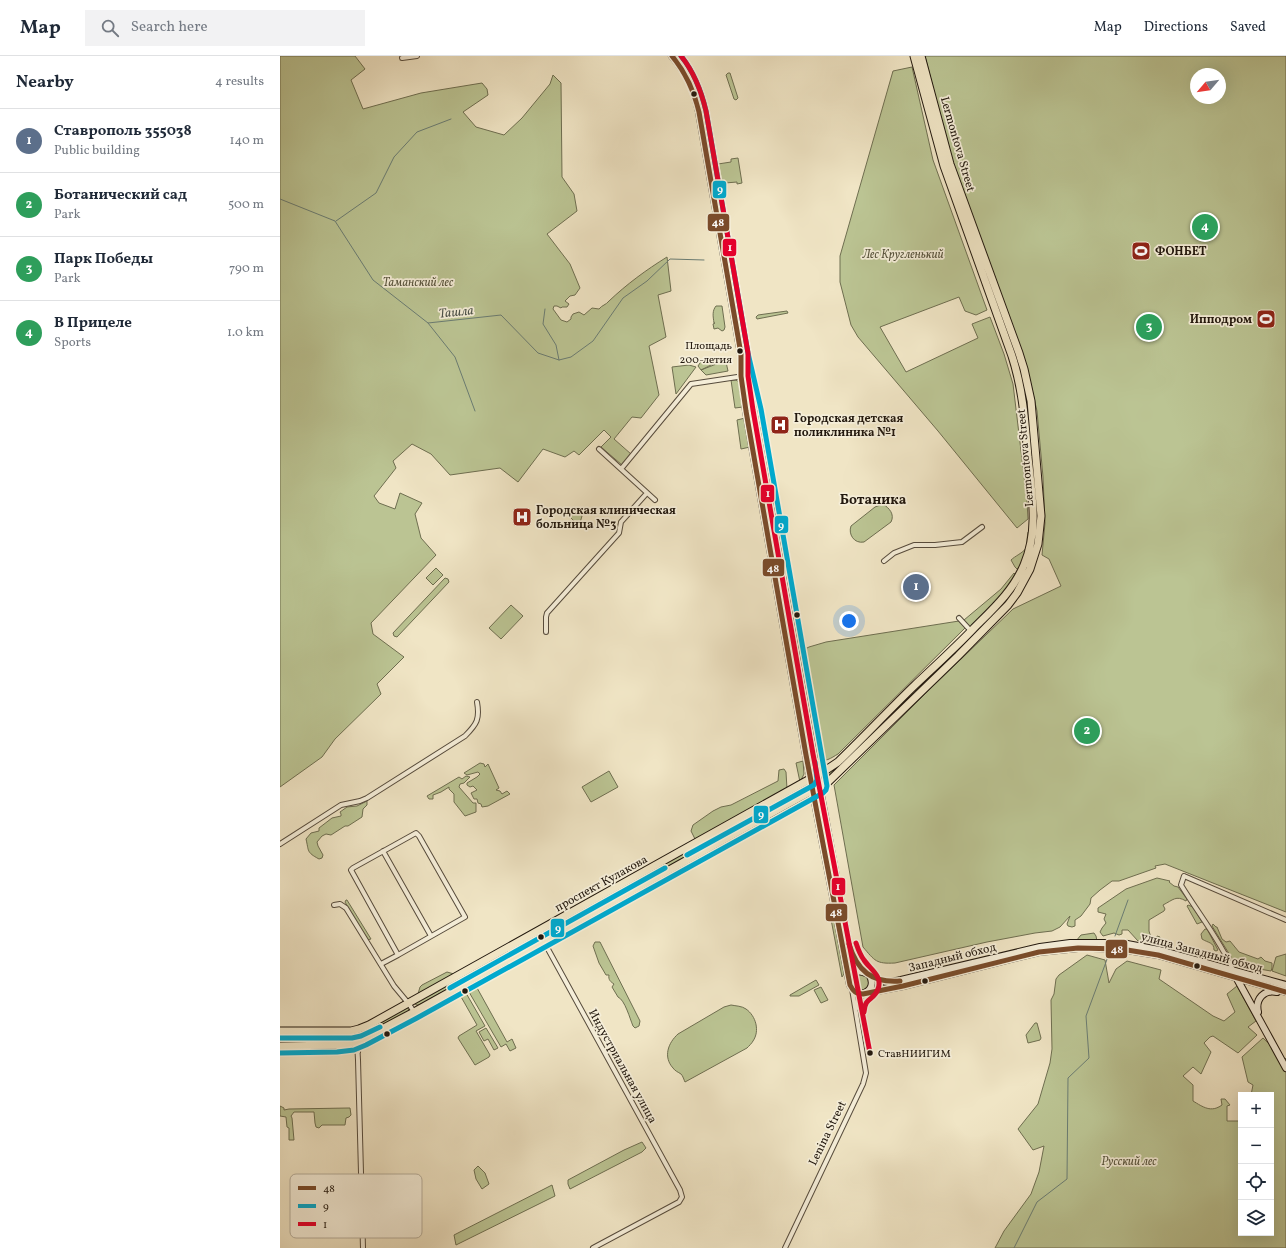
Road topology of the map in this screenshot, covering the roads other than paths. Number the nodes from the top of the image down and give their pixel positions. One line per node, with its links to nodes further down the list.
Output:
1 (396, 56): 6 (street)
2 (417, 56): 6 (street)
3 (672, 56): 8 (main road)
4 (914, 56): 7 (main road, Lermontova Street)
5 (921, 56): 7 (main road, Lermontova Street)
6 (403, 57)
7 (947, 165): 16 (main road, Lermontova Street); 19 (main road, Lermontova Street)
8 (744, 376): 10 (street); 21 (main road)
9 (598, 449): 10 (street)
10 (621, 469): 11 (street)
11 (647, 493): 12 (street); 17 (street)
12 (654, 500)
13 (982, 528): 14 (street)
14 (884, 560)
15 (959, 618): 16 (street)
16 (972, 631): 18 (main road, Lermontova Street)
17 (546, 632)
18 (912, 688): 19 (main road); 21 (main road, Lermontova Street)
19 (918, 695): 22 (main road, Lermontova Street)
20 (477, 702): 23 (street)
21 (814, 777): 22 (main road); 41 (main road, проспект Кулакова)
22 (816, 789): 28 (main road, проспект Кулакова); 33 (main road); 36 (main road)
23 (280, 844)
24 (383, 851): 27 (street); 27 (street); 30 (street)
25 (334, 905): 31 (street)
26 (1286, 920): 32 (street)
27 (431, 936): 30 (street)
28 (543, 940): 42 (main road, проспект Кулакова); 56 (street, Индустриальная улица)
29 (1040, 947): 32 (main road, улица Западный обход); 34 (main road, Западный обход)
30 (398, 955): 31 (street)
31 (381, 964): 41 (street)
32 (1233, 970): 35 (main road); 37 (main road, улица Западный обход)
33 (864, 972): 34 (main road); 36 (main road)
34 (870, 976): 39 (main road)
35 (1237, 978): 39 (main road, улица Западный обход); 40 (main road, улица Западный обход); 44 (main road)
36 (850, 981): 38 (main road)
37 (1286, 985)
38 (852, 989): 39 (main road); 43 (street, Lenina Street)
39 (864, 993): 43 (street, Lenina Street)
40 (1286, 993): 44 (main road)
41 (409, 1004): 42 (street); 45 (main road, проспект Кулакова)
42 (414, 1012): 48 (main road, проспект Кулакова)
43 (858, 1022): 57 (street, Lenina Street)
44 (1263, 1025): 52 (main road)
45 (355, 1030): 46 (main road, проспект Кулакова); 48 (main road)
46 (280, 1031)
47 (337, 1045): 48 (main road, проспект Кулакова); 49 (main road, проспект Кулакова); 50 (street)
48 (359, 1045): 50 (street); 51 (street)
49 (280, 1046)
50 (351, 1048): 51 (street)
51 (358, 1060): 53 (street)
52 (1286, 1068)
53 (360, 1174)
54 (362, 1238): 55 (street)
55 (362, 1248)
56 (593, 1248)
57 (785, 1248)

